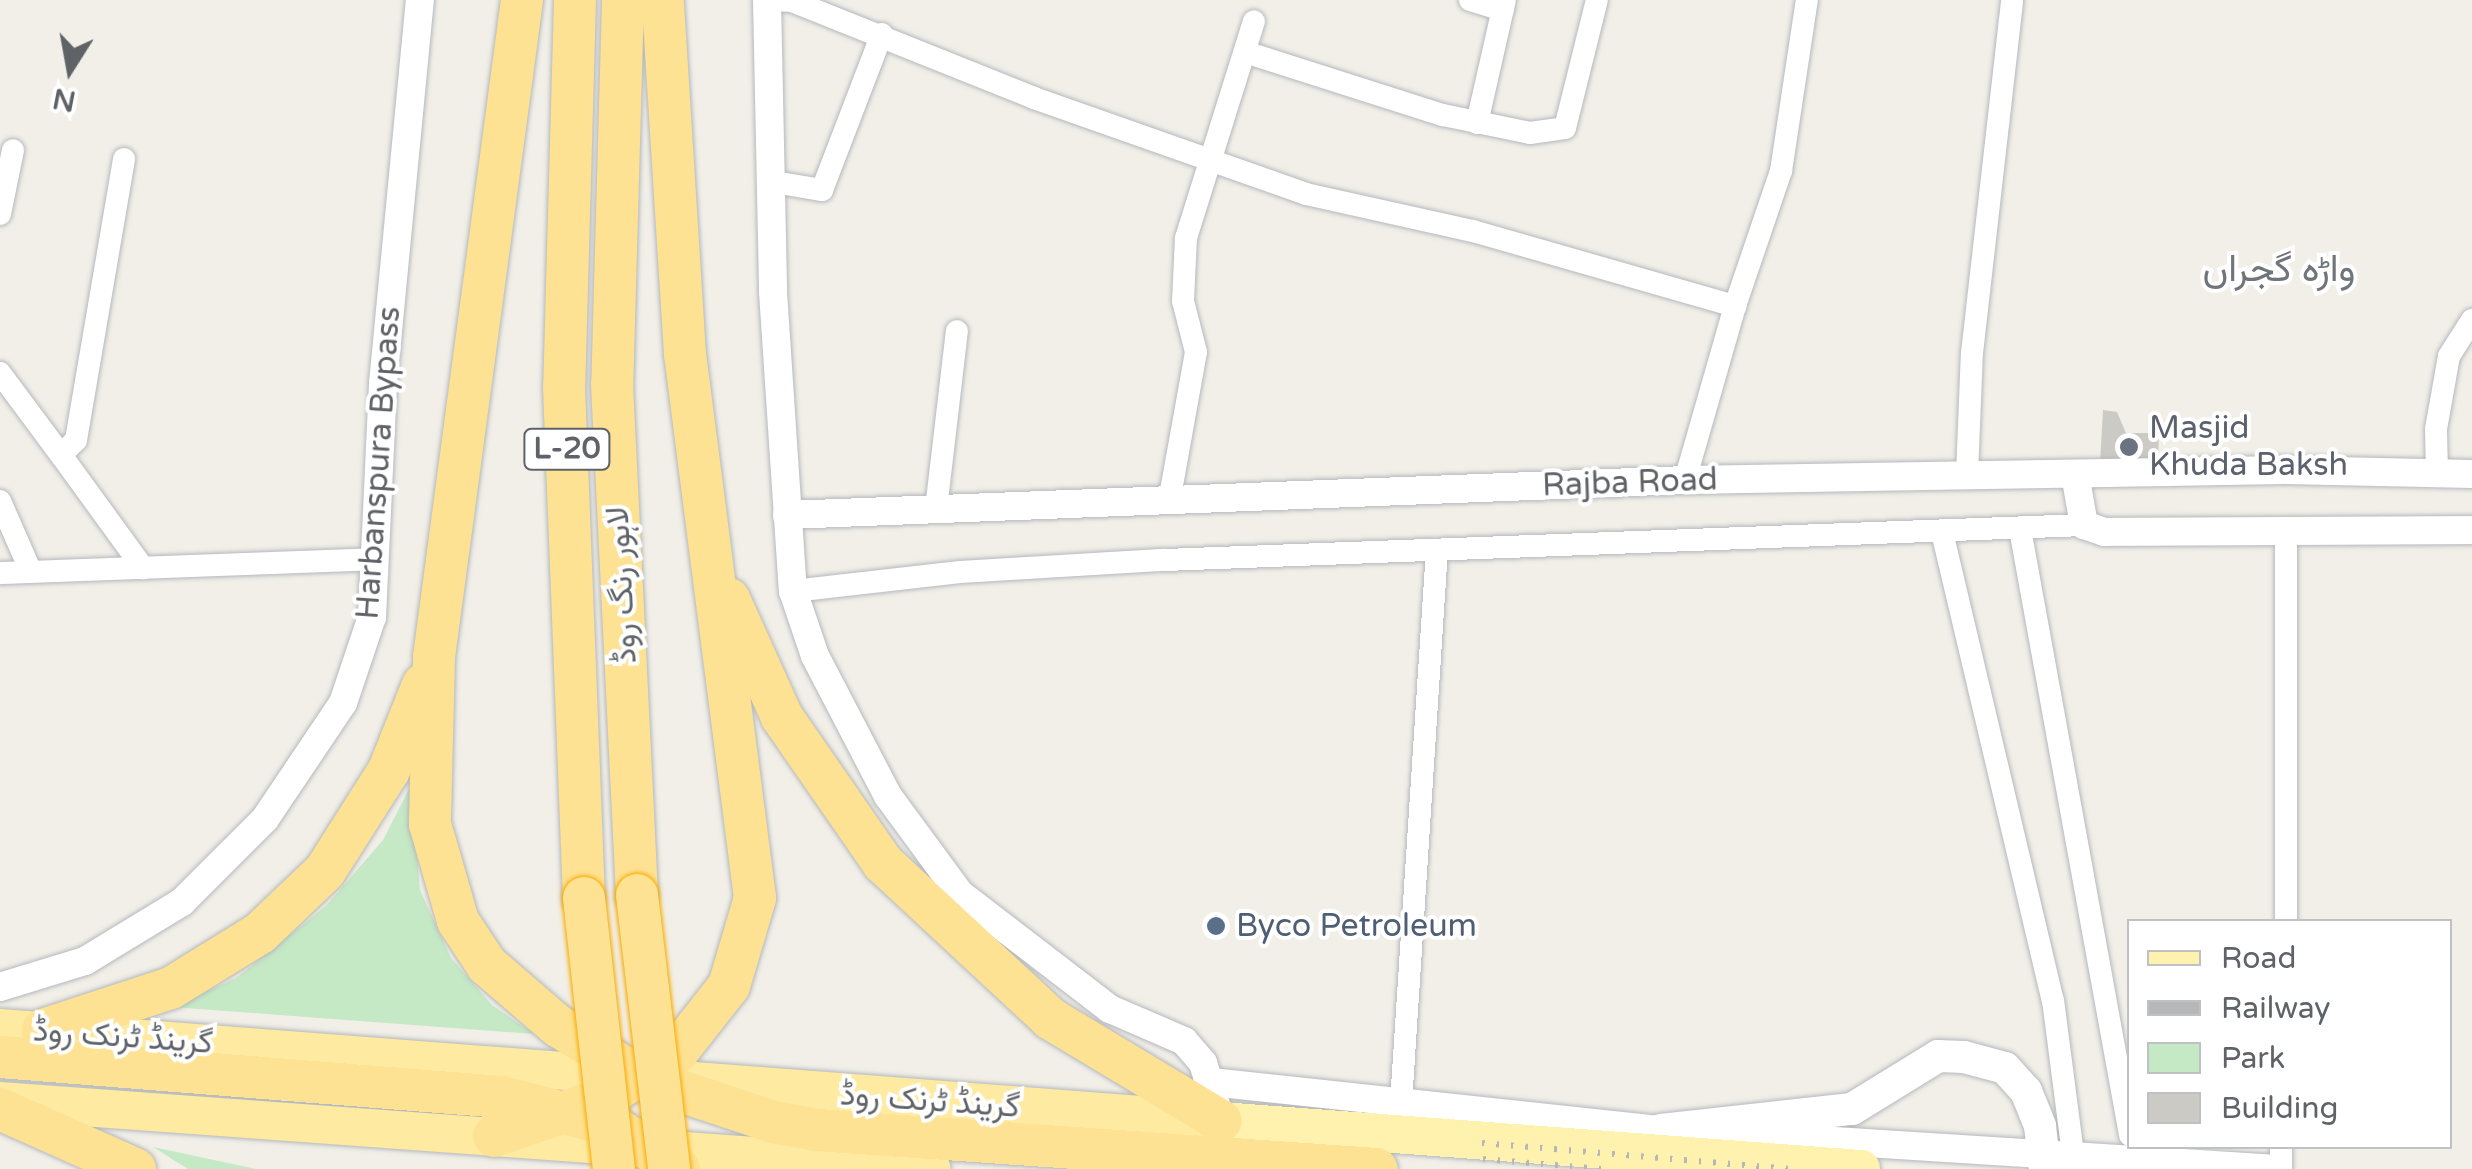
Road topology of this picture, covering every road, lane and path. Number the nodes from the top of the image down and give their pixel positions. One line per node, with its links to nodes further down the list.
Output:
1 (420, 0): 42 (street, Harbanspura Bypass)
2 (522, 0): 47 (highway)
3 (575, 0): 67 (highway, لاہور رنگ روڈ / L-20, bridge)
4 (622, 0): 67 (highway, لاہور رنگ روڈ / L-20, bridge)
5 (662, 0): 41 (highway)
6 (767, 0): 13 (street); 19 (street)
7 (1470, 0): 11 (street)
8 (1597, 0): 15 (street)
9 (1807, 0): 21 (street)
10 (2012, 0): 29 (street)
11 (1504, 5): 15 (street)
12 (1254, 22): 14 (street)
13 (882, 34): 18 (street); 19 (street)
14 (1245, 52): 15 (street); 18 (street)
15 (1477, 122)
16 (13, 150): 20 (street)
17 (124, 158): 25 (street)
18 (1213, 162): 21 (street); 32 (street)
19 (768, 181): 34 (street)
20 (0, 214)
21 (1735, 306): 30 (street)
22 (2472, 320): 27 (street)
23 (958, 331): 33 (street)
24 (0, 373): 25 (street)
25 (61, 455): 43 (street)
26 (2075, 474): 27 (street, Rajba Road); 29 (street, Rajba Road); 36 (street)
27 (2437, 474): 28 (street, Rajba Road)
28 (2472, 474)
29 (1967, 476): 30 (street, Rajba Road)
30 (1685, 480): 32 (street, Rajba Road)
31 (0, 502): 44 (street)
32 (1169, 502): 33 (street, Rajba Road)
33 (936, 509): 34 (street, Rajba Road)
34 (788, 515): 46 (street)
35 (2020, 529): 36 (street); 38 (street); 61 (street)
36 (2094, 529): 39 (street)
37 (2472, 530): 39 (street)
38 (1942, 532): 40 (street); 66 (street)
39 (2286, 532): 48 (street)
40 (1437, 550): 46 (street); 57 (street)
41 (710, 552): 53 (highway); 56 (highway)
42 (376, 558): 43 (street); 49 (street, Harbanspura Bypass)
43 (143, 568): 44 (street)
44 (30, 572): 45 (street)
45 (0, 573)
46 (792, 591): 56 (street)
47 (434, 656): 51 (highway); 53 (highway)
48 (2286, 919)
49 (0, 987)
50 (0, 1028): 51 (highway, گرینڈ ٹرنک روڈ)
51 (43, 1030): 53 (highway, گرینڈ ٹرنک روڈ)
52 (0, 1057): 60 (highway)
53 (640, 1078): 54 (highway, گرینڈ ٹرنک روڈ); 59 (highway); 60 (highway)
54 (780, 1090): 56 (highway, گرینڈ ٹرنک روڈ); 59 (highway)
55 (0, 1101): 63 (highway, گرینڈ ٹرنک روڈ)
56 (1216, 1102): 57 (street); 71 (main road, گرینڈ ٹرنک روڈ)
57 (1401, 1102): 62 (street)
58 (0, 1109): 68 (highway)
59 (724, 1109): 67 (highway); 70 (highway)
60 (570, 1111): 63 (highway); 67 (highway)
61 (2127, 1119)
62 (1662, 1130): 66 (street); 66 (main road)
63 (494, 1136): 67 (highway, گرینڈ ٹرنک روڈ)
64 (2127, 1148): 66 (street)
65 (2145, 1149): 72 (street)
66 (2054, 1159)
67 (644, 1165): 69 (highway, گرینڈ ٹرنک روڈ)
68 (135, 1169)
69 (932, 1169)
70 (1377, 1169)
71 (1861, 1169)
72 (2279, 1169)

